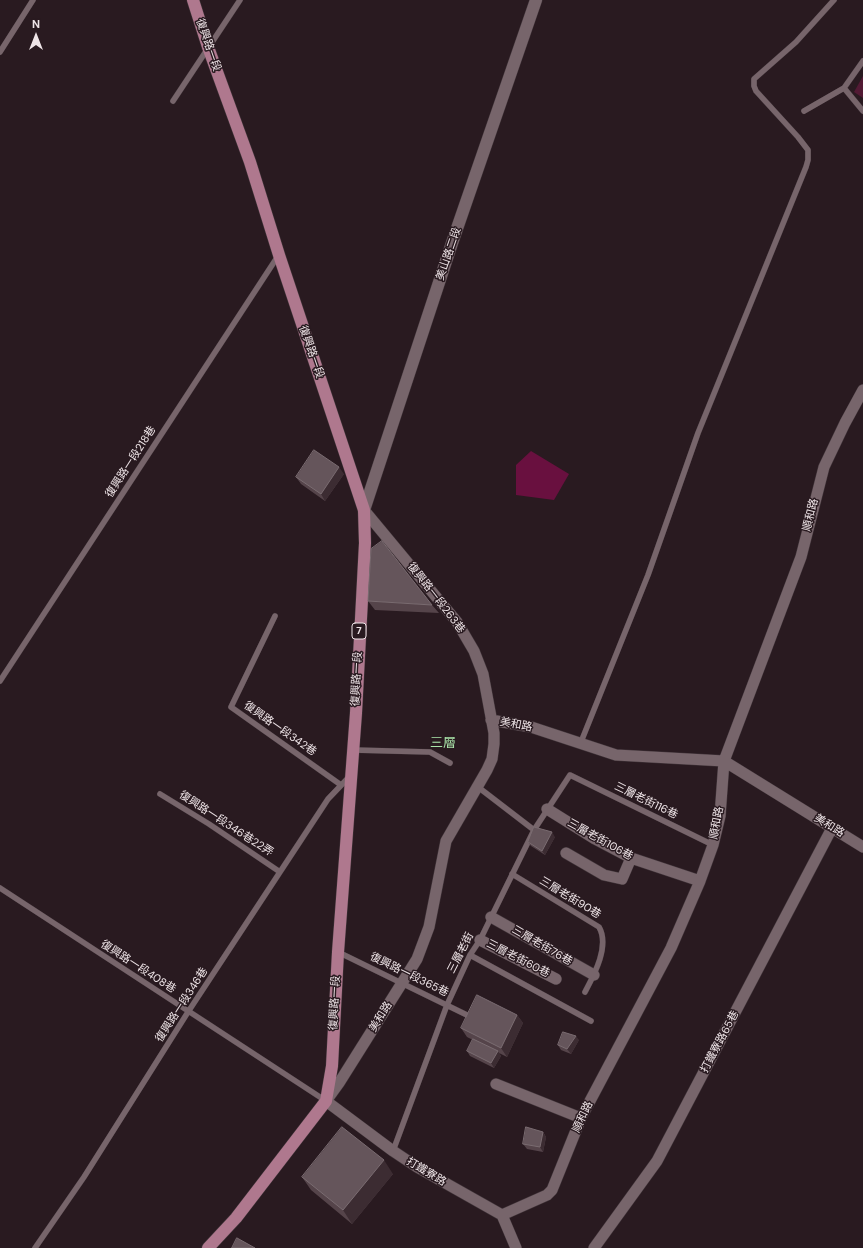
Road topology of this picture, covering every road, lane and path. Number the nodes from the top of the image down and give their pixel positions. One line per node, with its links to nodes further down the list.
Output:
1 (33, 0): 7 (lane)
2 (193, 0): 6 (main road, 復興路一段 / 7)
3 (240, 0): 6 (lane)
4 (536, 0): 15 (street, 美山路二段)
5 (834, 0): 19 (lane)
6 (208, 47): 10 (lane); 13 (main road, 復興路一段 / 7)
7 (0, 52)
8 (863, 61): 9 (lane)
9 (844, 88): 11 (lane); 12 (lane)
10 (173, 101)
11 (804, 111)
12 (863, 111)
13 (279, 255): 15 (main road, 復興路一段 / 7); 17 (lane, 復興路一段218巷)
14 (863, 390): 21 (street, 順和路)
15 (364, 510): 18 (street, 復興路一段263巷); 20 (main road, 復興路一段 / 7)
16 (275, 616): 25 (lane, 復興路一段342巷)
17 (0, 681)
18 (491, 720): 19 (street, 美和路); 26 (street, 美和路)
19 (581, 742): 21 (street, 美和路)
20 (353, 750): 22 (lane); 24 (main road, 復興路一段 / 7)
21 (724, 761): 29 (street, 美和路); 31 (street, 順和路)
22 (450, 763)
23 (570, 775): 28 (lane, 三層老街); 31 (lane, 三層老街116巷)
24 (350, 776): 25 (lane, 復興路一段346巷); 41 (main road, 復興路一段 / 7)
25 (341, 785): 35 (lane, 復興路一段346巷)
26 (478, 787): 30 (lane); 45 (street, 美和路)
27 (160, 794): 35 (lane, 復興路一段346巷22弄)
28 (546, 809): 30 (lane, 三層老街); 34 (street, 三層老街106巷)
29 (832, 828): 32 (street, 美和路); 59 (street, 打鐵寮路65巷)
30 (534, 830): 36 (lane, 三層老街)
31 (713, 845): 37 (street, 順和路)
32 (863, 848)
33 (566, 853): 34 (street)
34 (631, 858): 37 (street, 三層老街106巷)
35 (280, 872): 48 (lane, 復興路一段346巷)
36 (512, 874): 39 (lane, 三層老街); 43 (lane, 三層老街90巷)
37 (700, 881): 53 (street, 順和路)
38 (0, 888): 48 (lane, 復興路一段408巷)
39 (491, 916): 40 (lane, 三層老街); 43 (street, 三層老街76巷)
40 (480, 940): 42 (lane, 三層老街); 44 (street, 三層老街60巷)
41 (338, 952): 45 (lane, 復興路一段365巷); 52 (main road, 復興路一段 / 7)
42 (470, 955): 47 (lane, 三層老街); 50 (lane)
43 (594, 975): 46 (lane, 三層老街90巷)
44 (556, 979)
45 (402, 984): 47 (lane, 復興路一段365巷); 52 (street, 美和路)
46 (585, 992)
47 (447, 1005): 49 (lane, 復興路一段365巷); 54 (lane, 三層老街)
48 (188, 1012): 52 (lane, 復興路一段408巷); 56 (lane, 復興路一段346巷)
49 (471, 1017)
50 (591, 1021)
51 (496, 1084): 53 (street)
52 (326, 1101): 54 (street, 打鐵寮路); 57 (main road, 復興路一段 / 7)
53 (581, 1118): 55 (street, 順和路)
54 (393, 1151): 55 (street, 打鐵寮路)
55 (502, 1215): 58 (street)
56 (35, 1248)
57 (208, 1248)
58 (516, 1248)
59 (594, 1248)

